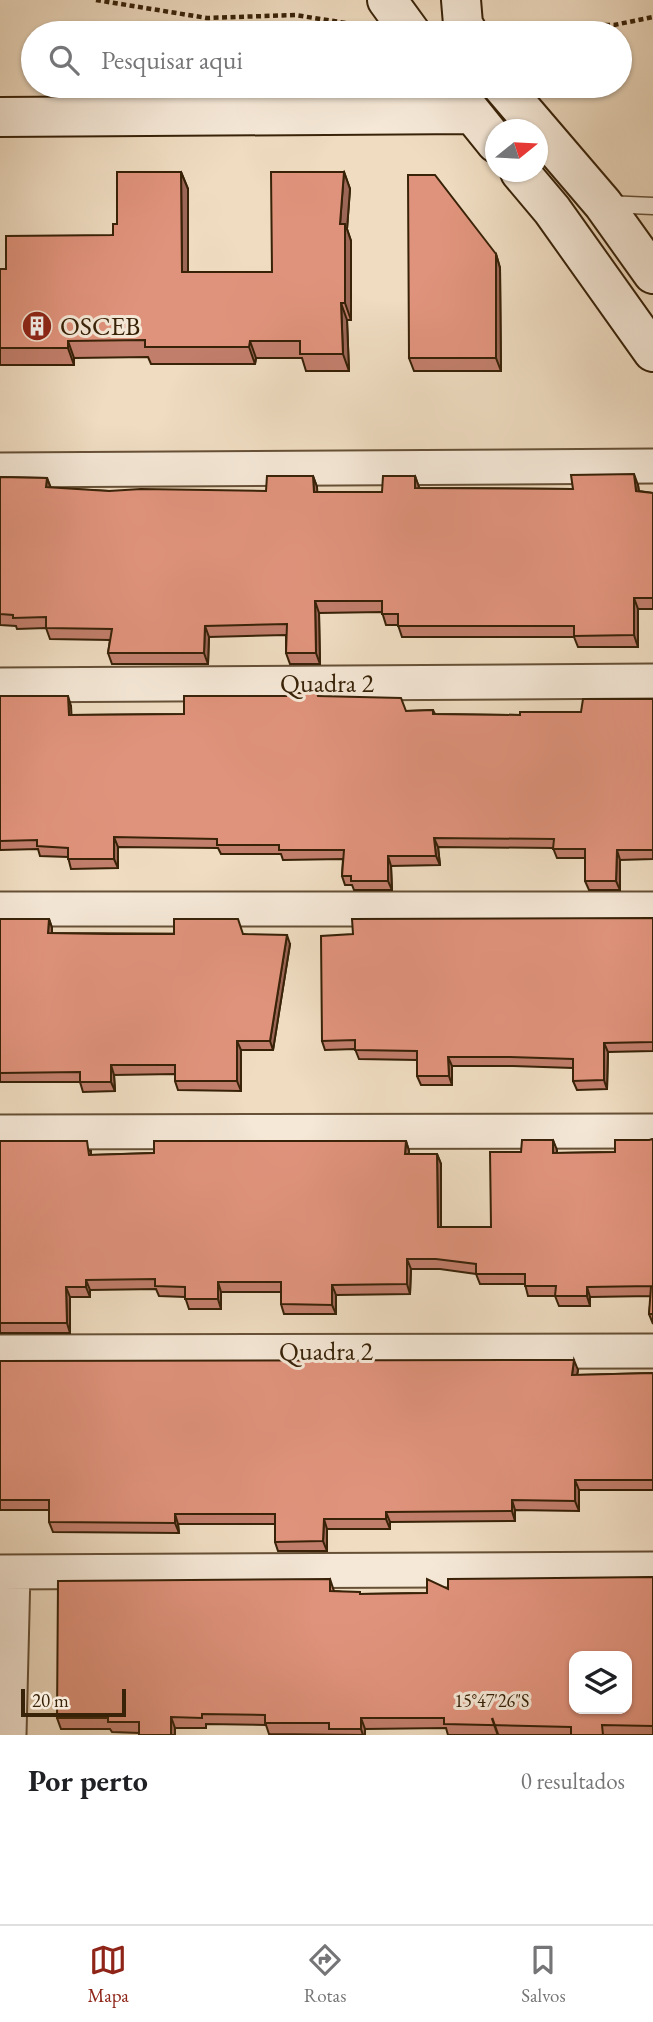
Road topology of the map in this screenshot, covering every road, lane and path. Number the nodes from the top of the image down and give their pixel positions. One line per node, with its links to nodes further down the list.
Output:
1 (387, 0): 3 (street)
2 (461, 0): 4 (street)
3 (402, 21)
4 (463, 21)
5 (512, 98): 9 (street)
6 (472, 114): 7 (street)
7 (0, 117)
8 (528, 182): 12 (street)
9 (603, 204): 10 (lane); 11 (street)
10 (653, 206)
11 (653, 274)
12 (653, 352)
13 (653, 466): 14 (street)
14 (0, 470)
15 (653, 681): 16 (street, Quadra 2)
16 (0, 685)
17 (0, 909): 18 (street)
18 (653, 909)
19 (653, 1131): 20 (street)
20 (0, 1132)
21 (653, 1351): 22 (street, Quadra 2)
22 (0, 1352)
23 (653, 1569): 24 (street)
24 (7, 1572): 25 (street)
25 (9, 1735)

